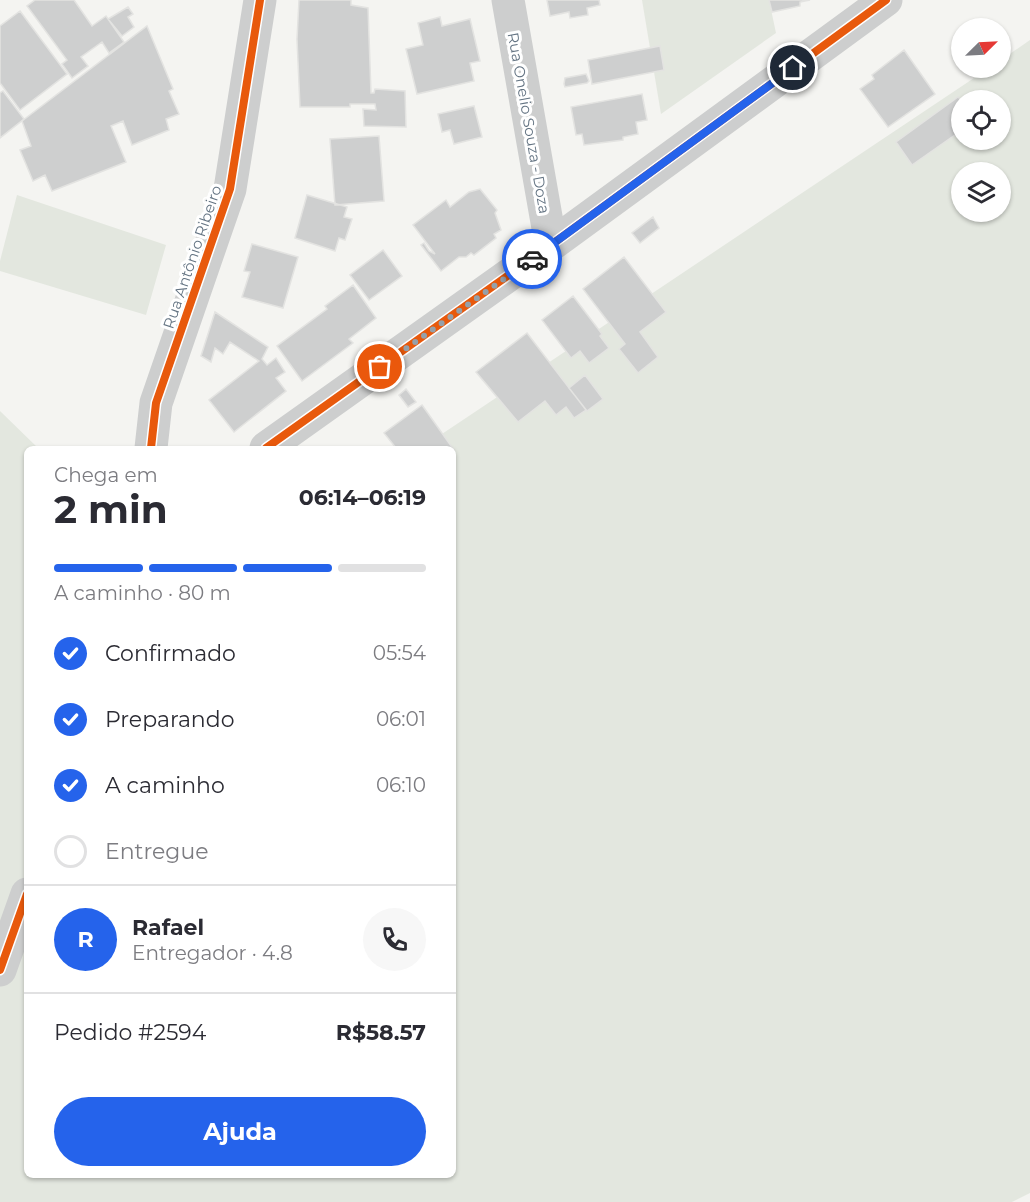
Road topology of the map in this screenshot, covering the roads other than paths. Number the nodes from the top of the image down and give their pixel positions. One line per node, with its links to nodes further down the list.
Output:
1 (260, 0): 5 (street, Rua Antônio Ribeiro)
2 (508, 0): 4 (street, Rua Onelio Souza - Doza)
3 (886, 0): 4 (street)
4 (551, 245): 6 (street)
5 (151, 446)
6 (269, 446)
7 (24, 902): 8 (street)
8 (0, 970)

